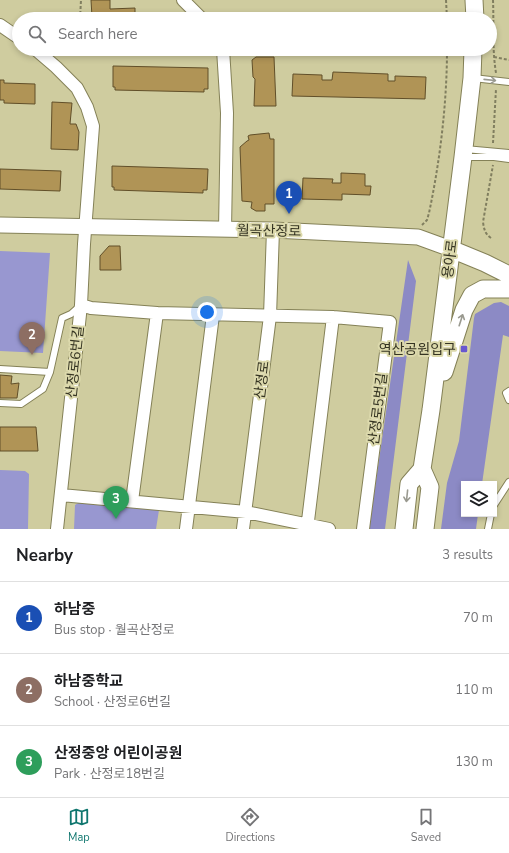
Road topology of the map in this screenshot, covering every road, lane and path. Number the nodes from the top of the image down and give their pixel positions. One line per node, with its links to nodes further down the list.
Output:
1 (80, 0): 6 (path)
2 (183, 0): 7 (street)
3 (446, 0): 8 (path)
4 (474, 0): 9 (main road)
5 (493, 0): 10 (path)
6 (80, 12)
7 (195, 12)
8 (447, 12)
9 (475, 12)
10 (493, 12)
11 (0, 25): 12 (street)
12 (12, 33)
13 (43, 56): 28 (street)
14 (224, 56): 29 (street)
15 (447, 56): 27 (path)
16 (473, 56): 19 (main road, 용아로)
17 (494, 58): 18 (path); 20 (path)
18 (509, 60)
19 (472, 78): 20 (lane, one-way to 20); 23 (main road, 용아로)
20 (497, 80): 21 (lane); 24 (path)
21 (509, 82)
22 (509, 152): 24 (lane)
23 (464, 153): 24 (lane); 32 (main road, 용아로)
24 (494, 154): 25 (lane); 31 (path)
25 (509, 159)
26 (0, 225): 28 (street, 월곡산정로)
27 (418, 226)
28 (85, 227): 29 (street, 월곡산정로); 35 (street)
29 (225, 230): 30 (street, 월곡산정로)
30 (273, 230): 32 (street, 월곡산정로); 38 (street, 산정로)
31 (491, 238)
32 (451, 249): 33 (main road); 45 (main road, 용아로)
33 (509, 275)
34 (509, 289): 45 (main road, one-way to 34)
35 (81, 305): 36 (street, 산정로6번길); 41 (lane); 48 (street, 산정로6번길)
36 (157, 313): 37 (street, 산정로6번길); 50 (street)
37 (214, 315): 38 (street, 산정로6번길); 51 (street)
38 (270, 316): 39 (street, 산정로5번길); 52 (street, 산정로)
39 (333, 317): 54 (street); 59 (street, 산정로5번길)
40 (0, 369): 41 (lane)
41 (50, 372): 44 (lane)
42 (509, 391): 43 (lane)
43 (509, 400)
44 (0, 403)
45 (431, 410): 46 (main road, 용아로)
46 (422, 469): 60 (main road, one-way to 60); 61 (main road)
47 (509, 482): 49 (lane)
48 (61, 495): 50 (street); 55 (street, 산정로6번길)
49 (497, 500)
50 (132, 501): 51 (street)
51 (188, 506): 52 (street); 56 (street)
52 (246, 512): 54 (street); 57 (street, 산정로)
53 (490, 517): 62 (lane)
54 (308, 527): 58 (street)
55 (57, 529)
56 (186, 529)
57 (243, 529)
58 (329, 529)
59 (363, 529)
60 (404, 529)
61 (425, 529)
62 (488, 529)

